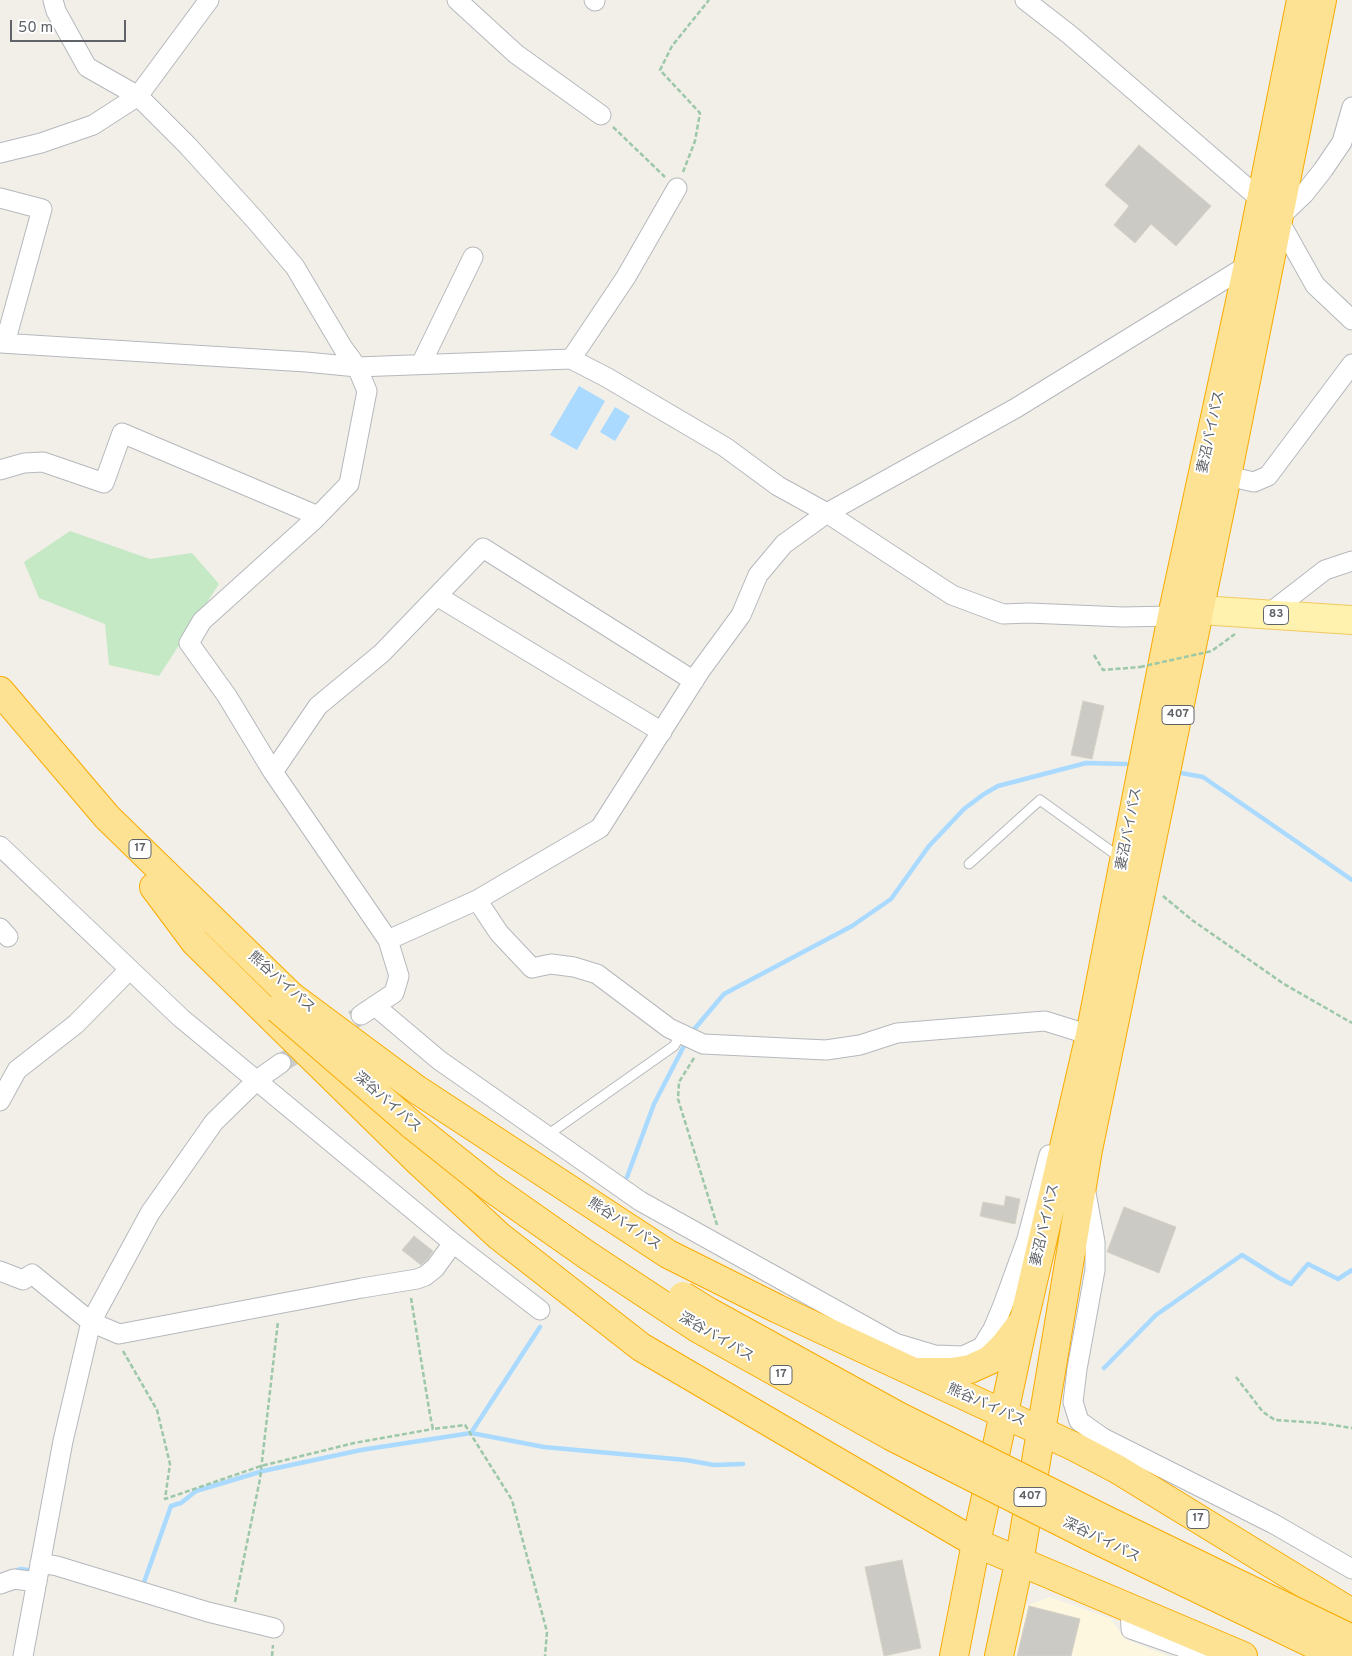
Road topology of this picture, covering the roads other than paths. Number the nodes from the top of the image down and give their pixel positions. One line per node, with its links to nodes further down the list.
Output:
1 (53, 0): 7 (street)
2 (209, 0): 7 (street)
3 (457, 0): 9 (street)
4 (1026, 0): 13 (street)
5 (1301, 0): 13 (highway, 妻沼バイパス / 407)
6 (1322, 0): 13 (highway, 妻沼バイパス / 407)
7 (138, 96): 10 (street); 21 (street)
8 (1352, 107): 13 (street)
9 (601, 115)
10 (0, 153)
11 (677, 188): 18 (street)
12 (0, 198): 17 (street)
13 (1265, 214): 15 (highway, 妻沼バイパス / 407); 16 (street); 23 (highway, 妻沼バイパス / 407)
14 (473, 257): 19 (street)
15 (1248, 265): 24 (street); 30 (highway, 妻沼バイパス / 407)
16 (1352, 320)
17 (3, 343): 21 (street)
18 (571, 359): 19 (street); 24 (street)
19 (421, 364): 21 (street)
20 (1352, 364): 23 (street)
21 (357, 367): 25 (street)
22 (0, 470): 25 (street)
23 (1227, 476): 28 (highway, 妻沼バイパス / 407)
24 (827, 513): 30 (street); 32 (street)
25 (318, 516): 36 (street)
26 (1352, 561): 29 (street)
27 (437, 596): 32 (street); 35 (street); 36 (street)
28 (1200, 610): 29 (main road, 83); 30 (street); 45 (highway, 妻沼バイパス / 407)
29 (1267, 615): 31 (main road, 83)
30 (1172, 616): 38 (highway, 妻沼バイパス / 407)
31 (1352, 620)
32 (694, 681): 35 (street)
33 (0, 691): 44 (highway, 熊谷バイパス / 17)
34 (0, 720): 40 (highway, 熊谷バイパス / 17)
35 (662, 732): 41 (street)
36 (273, 772): 42 (street)
37 (0, 846): 43 (street)
38 (1124, 861): 39 (lane); 45 (highway, 妻沼バイパス / 407)
39 (969, 864)
40 (154, 887): 44 (highway, 熊谷バイパス / 17); 61 (highway, 17)
41 (477, 900): 42 (street); 46 (street)
42 (388, 940): 51 (street)
43 (129, 970): 48 (street); 49 (street)
44 (285, 1002): 58 (highway, 熊谷バイパス / 17, bridge); 69 (highway, 深谷バイパス / 17, bridge); 75 (highway, 深谷バイパス / 17, bridge)
45 (1100, 1036): 46 (street); 50 (highway, 妻沼バイパス / 407); 52 (highway, 妻沼バイパス / 407)
46 (691, 1038): 51 (lane)
47 (281, 1063): 48 (street)
48 (257, 1080): 53 (street); 57 (street)
49 (0, 1100)
50 (1068, 1127): 51 (street); 56 (highway, 妻沼バイパス / 407)
51 (546, 1136)
52 (1084, 1179): 60 (highway, 妻沼バイパス / 407); 64 (street)
53 (453, 1243): 55 (street); 57 (street)
54 (0, 1271): 57 (street)
55 (540, 1310)
56 (1024, 1320): 58 (highway, 407); 59 (highway, 妻沼バイパス / 407)
57 (91, 1322): 63 (street)
58 (911, 1372): 59 (highway, 熊谷バイパス / 17)
59 (1004, 1415): 60 (highway, 熊谷バイパス / 17); 61 (highway, 妻沼バイパス / 407)
60 (1041, 1430): 62 (highway, 妻沼バイパス / 407); 67 (highway, 熊谷バイパス / 17)
61 (976, 1543): 62 (highway, 17); 71 (highway, 妻沼バイパス / 407)
62 (1019, 1563): 66 (highway, 17); 72 (highway, 妻沼バイパス / 407)
63 (39, 1569): 65 (street); 68 (street); 70 (street)
64 (1352, 1569)
65 (0, 1584)
66 (1130, 1608): 73 (street); 74 (highway, 17)
67 (1352, 1613)
68 (274, 1628)
69 (1352, 1639)
70 (23, 1656)
71 (954, 1656)
72 (999, 1656)
73 (1208, 1656)
74 (1243, 1656)
75 (1338, 1656)

